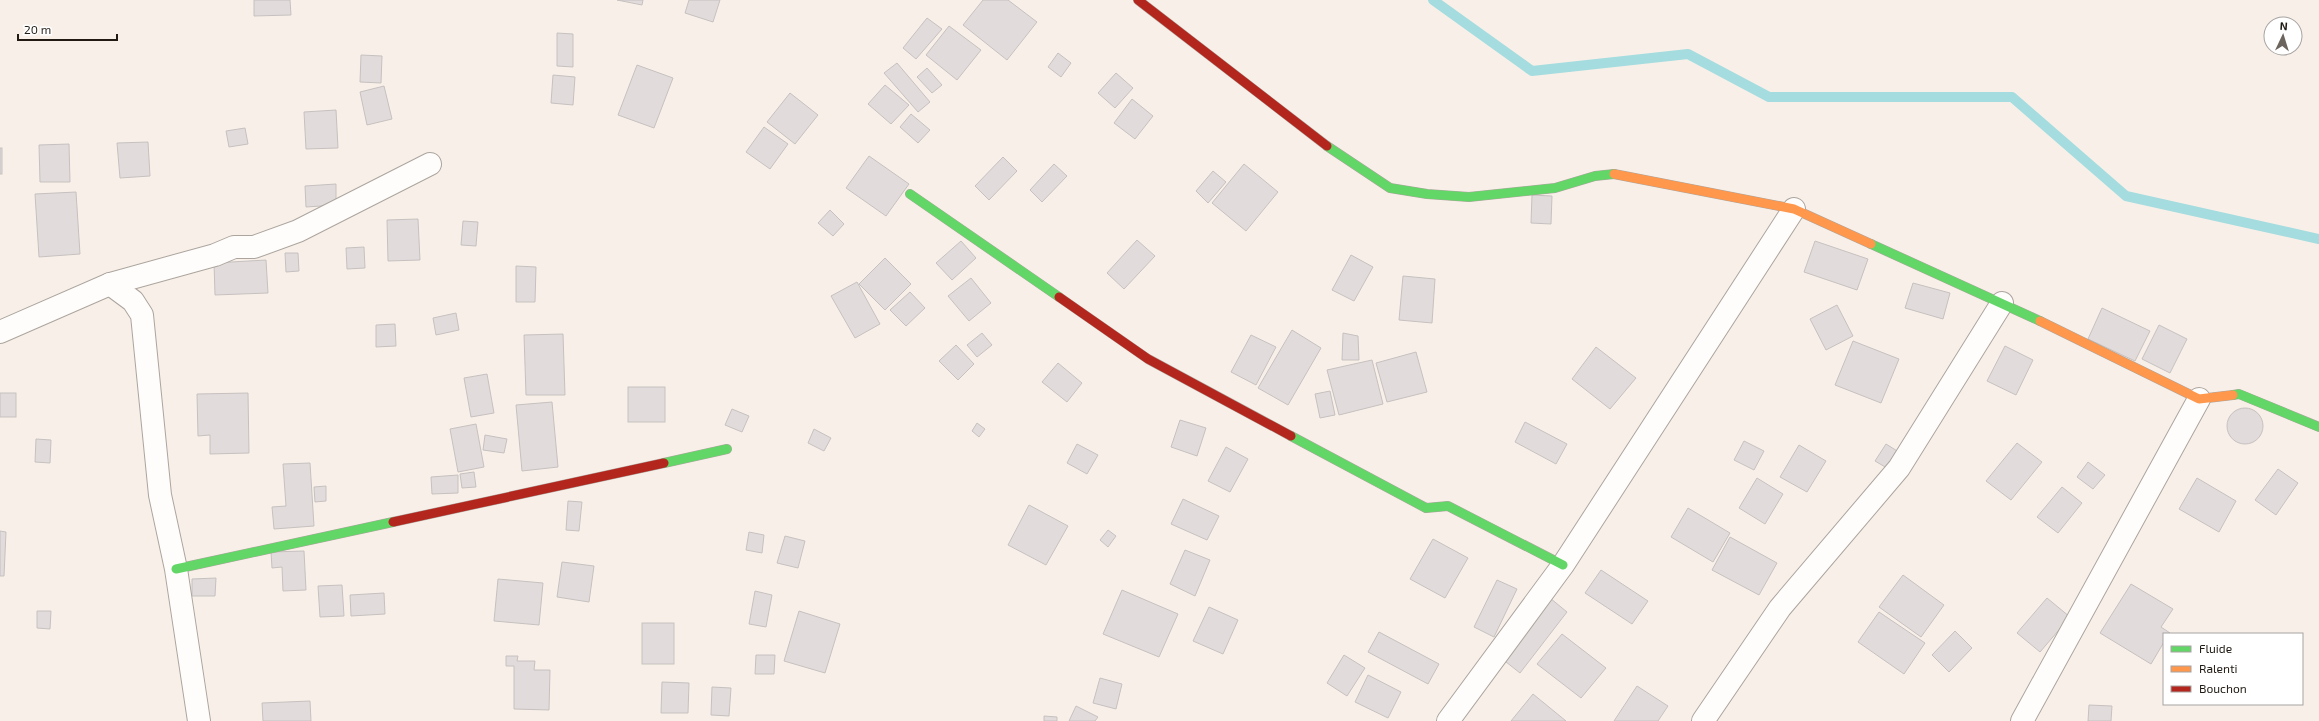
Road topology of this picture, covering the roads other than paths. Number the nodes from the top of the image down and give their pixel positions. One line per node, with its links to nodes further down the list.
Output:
1 (1138, 0): 4 (street)
2 (430, 164): 5 (street)
3 (910, 194): 11 (street)
4 (1794, 210): 6 (street); 11 (street)
5 (110, 284): 7 (street); 12 (street)
6 (2002, 303): 8 (street); 15 (street)
7 (0, 332)
8 (2199, 399): 9 (street); 16 (street)
9 (2319, 427)
10 (728, 449): 12 (street)
11 (1562, 565): 14 (street)
12 (176, 569): 13 (street)
13 (199, 721)
14 (1448, 721)
15 (1703, 721)
16 (2022, 721)

